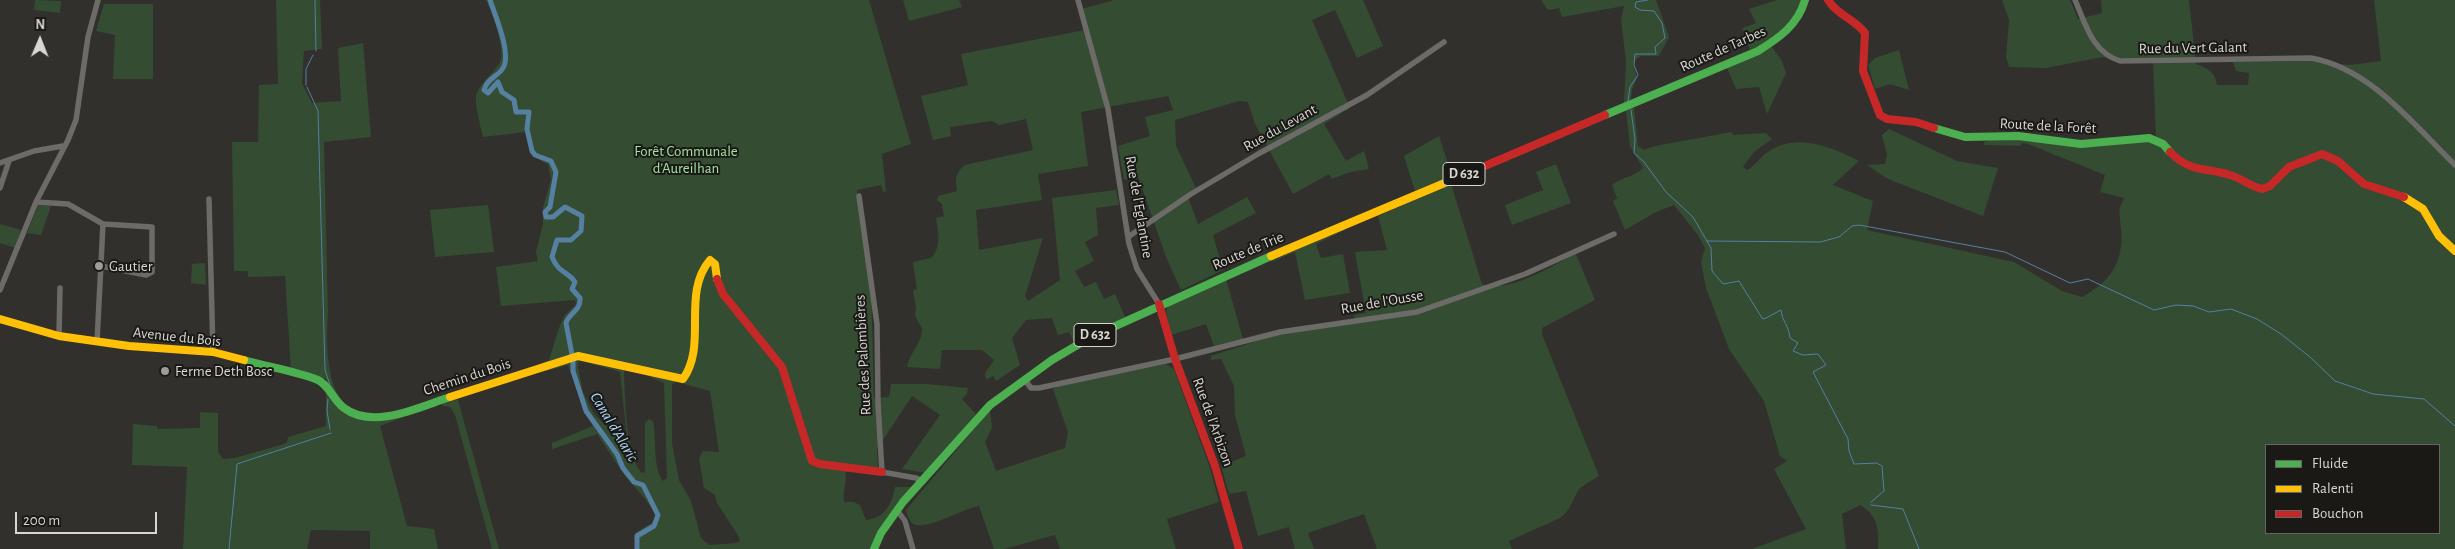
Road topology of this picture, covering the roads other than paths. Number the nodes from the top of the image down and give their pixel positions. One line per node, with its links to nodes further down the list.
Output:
1 (98, 0): 8 (street)
2 (1078, 0): 18 (street, Rue de l'Eglantine)
3 (1805, 0): 7 (street, Route de Tarbes / D 632)
4 (1828, 0): 19 (street, Route de la Forêt)
5 (2075, 0): 11 (street, Rue du Vert Galant)
6 (1444, 42): 18 (street, Rue du Levant)
7 (1625, 106): 23 (street, Route de Trie / D 632)
8 (63, 146): 9 (street); 15 (street)
9 (9, 161): 10 (street); 12 (street)
10 (0, 163)
11 (2455, 165)
12 (0, 188)
13 (859, 196): 31 (street, Rue des Palombières)
14 (209, 199): 27 (street)
15 (36, 202): 16 (street); 22 (street)
16 (103, 224): 20 (street); 20 (street)
17 (1614, 234): 28 (street, Rue de l'Ousse)
18 (1128, 237): 23 (street, Rue de l'Eglantine)
19 (2455, 251)
20 (101, 266): 26 (street)
21 (60, 288): 25 (street)
22 (0, 290)
23 (1159, 304): 28 (street, Rue de l'Arbizon); 29 (street, Route de Trie / D 632)
24 (0, 319): 25 (street, Avenue du Bois)
25 (59, 336): 26 (street, Avenue du Bois)
26 (97, 342): 27 (street, Avenue du Bois)
27 (213, 352): 30 (street, Avenue du Bois)
28 (1175, 359): 29 (street, Rue de l'Ousse); 34 (street, Rue de l'Arbizon)
29 (1025, 380): 32 (street, Route de Trie / D 632)
30 (366, 418): 31 (street, Chemin du Bois)
31 (882, 472): 32 (street)
32 (922, 481): 33 (street, D 632)
33 (897, 510): 35 (street, D 632); 36 (street)
34 (1236, 548)
35 (874, 549)
36 (913, 549)

